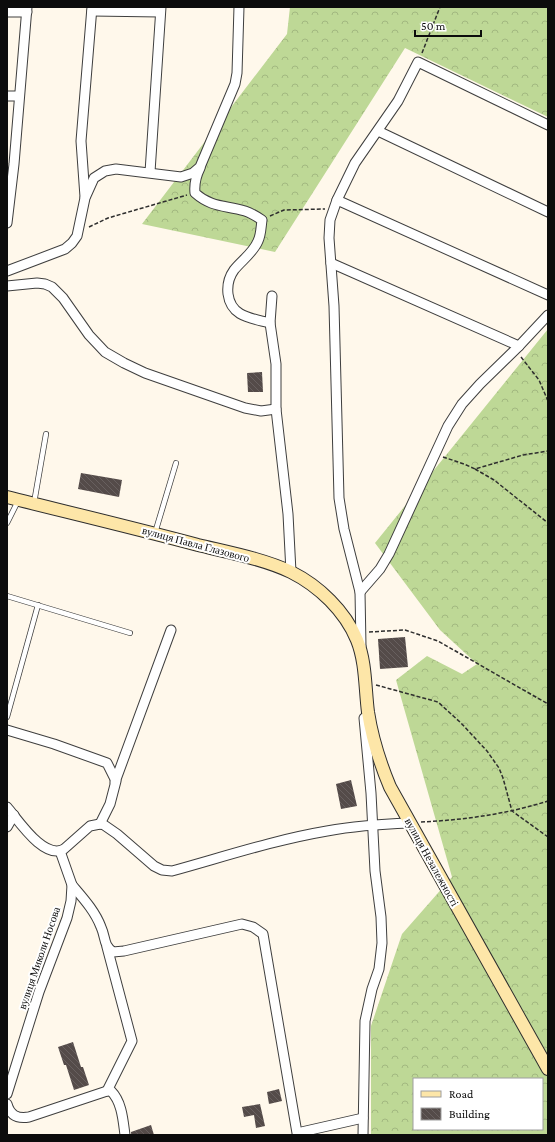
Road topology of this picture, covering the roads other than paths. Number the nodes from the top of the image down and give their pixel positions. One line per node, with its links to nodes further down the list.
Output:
1 (239, 7): 10 (street)
2 (92, 9): 4 (street); 12 (street)
3 (27, 10): 5 (street); 7 (street)
4 (160, 10): 11 (street)
5 (7, 12)
6 (7, 96): 7 (street)
7 (19, 96): 15 (street)
8 (548, 125): 9 (street)
9 (378, 131): 13 (street); 14 (street)
10 (200, 167): 11 (street); 23 (street)
11 (150, 172): 12 (street)
12 (85, 198): 18 (street)
13 (336, 203): 17 (street); 20 (street)
14 (548, 212)
15 (7, 219): 16 (street)
16 (7, 223)
17 (331, 263): 24 (street); 33 (street)
18 (7, 271)
19 (7, 286): 25 (street)
20 (548, 295)
21 (272, 296): 23 (street)
22 (548, 315): 24 (street)
23 (270, 323): 25 (street)
24 (517, 348): 33 (street)
25 (276, 409): 32 (street)
26 (46, 434): 29 (lane)
27 (176, 462): 31 (lane)
28 (13, 498): 29 (main road, вулиця Павла Глазового); 30 (lane)
29 (34, 503): 31 (main road, вулиця Павла Глазового)
30 (7, 523)
31 (155, 533): 32 (main road, вулиця Павла Глазового)
32 (290, 572): 38 (main road, вулиця Павла Глазового)
33 (360, 592): 38 (street)
34 (7, 596): 35 (lane)
35 (38, 605): 37 (lane); 40 (lane)
36 (171, 630): 42 (street)
37 (130, 633)
38 (359, 636): 45 (main road, вулиця Незалежності)
39 (364, 715): 47 (street)
40 (7, 717)
41 (7, 730): 42 (street)
42 (115, 782): 46 (street)
43 (7, 807): 44 (street)
44 (14, 815): 48 (street); 49 (street)
45 (409, 823): 47 (street); 52 (main road, вулиця Незалежності)
46 (100, 824): 47 (street); 49 (street)
47 (373, 824): 56 (street)
48 (7, 827)
49 (60, 851): 50 (street, вулиця Миколи Носова)
50 (72, 885): 51 (street); 54 (street, вулиця Миколи Носова)
51 (106, 947): 53 (street); 57 (street)
52 (548, 1069)
53 (107, 1091): 55 (street); 58 (street)
54 (7, 1094)
55 (7, 1104)
56 (363, 1118): 57 (street); 59 (street)
57 (293, 1134)
58 (125, 1135)
59 (363, 1135)

